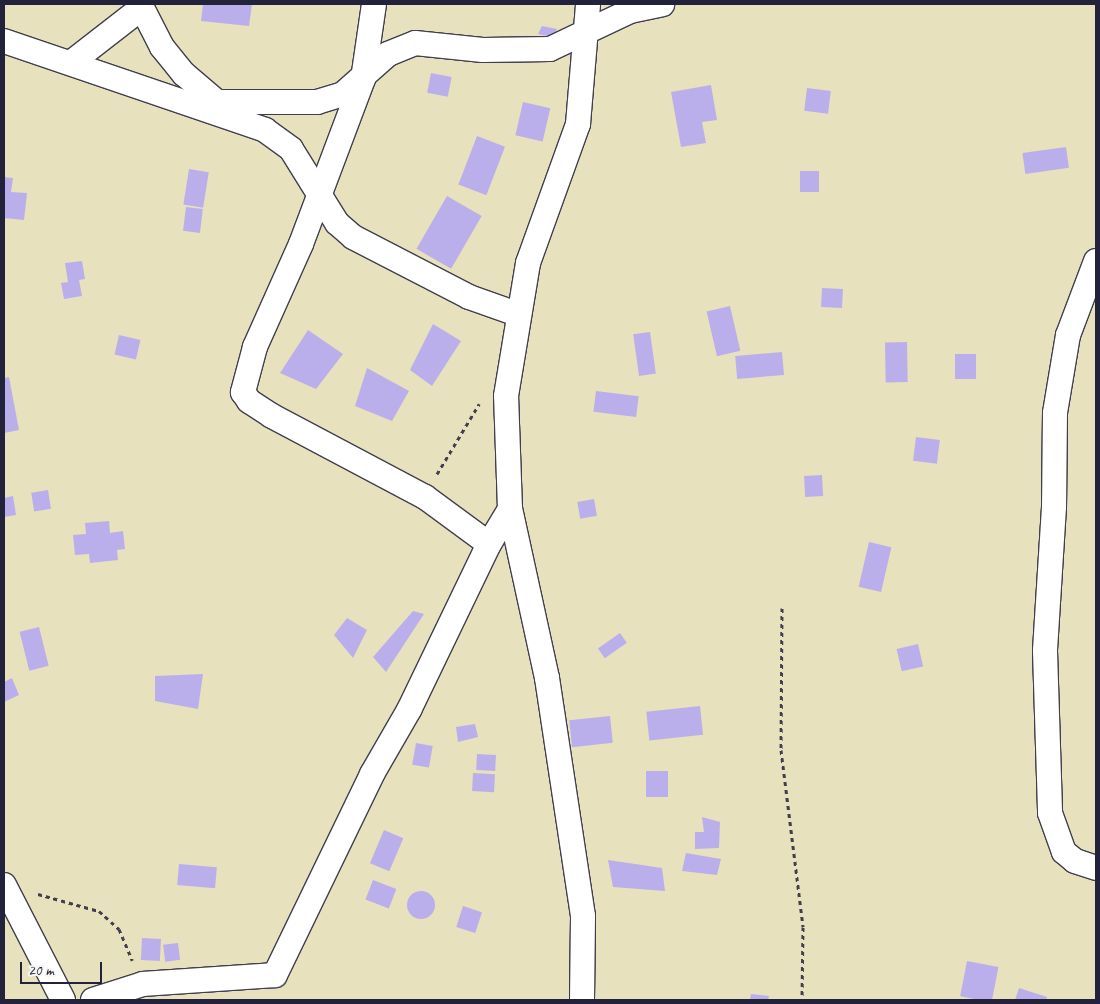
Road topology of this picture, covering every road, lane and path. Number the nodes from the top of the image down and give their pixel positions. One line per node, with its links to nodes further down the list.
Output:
1 (374, 4): 8 (street)
2 (588, 4): 5 (street)
3 (662, 4): 5 (street)
4 (140, 6): 7 (street); 9 (street)
5 (585, 29): 8 (street); 13 (street)
6 (4, 41): 7 (street)
7 (72, 62): 10 (street)
8 (362, 79): 9 (street); 11 (street)
9 (218, 102): 10 (street)
10 (239, 120): 11 (street)
11 (319, 196): 13 (street); 15 (street)
12 (1096, 261): 19 (street)
13 (517, 314): 16 (street)
14 (480, 402): 15 (path)
15 (425, 497): 17 (street)
16 (510, 509): 17 (street); 24 (street)
17 (489, 544): 21 (street)
18 (782, 608): 25 (path)
19 (1096, 868)
20 (4, 885): 21 (path); 22 (street)
21 (143, 984): 23 (street)
22 (63, 1000)
23 (93, 1000)
24 (582, 1000)
25 (802, 1000)

